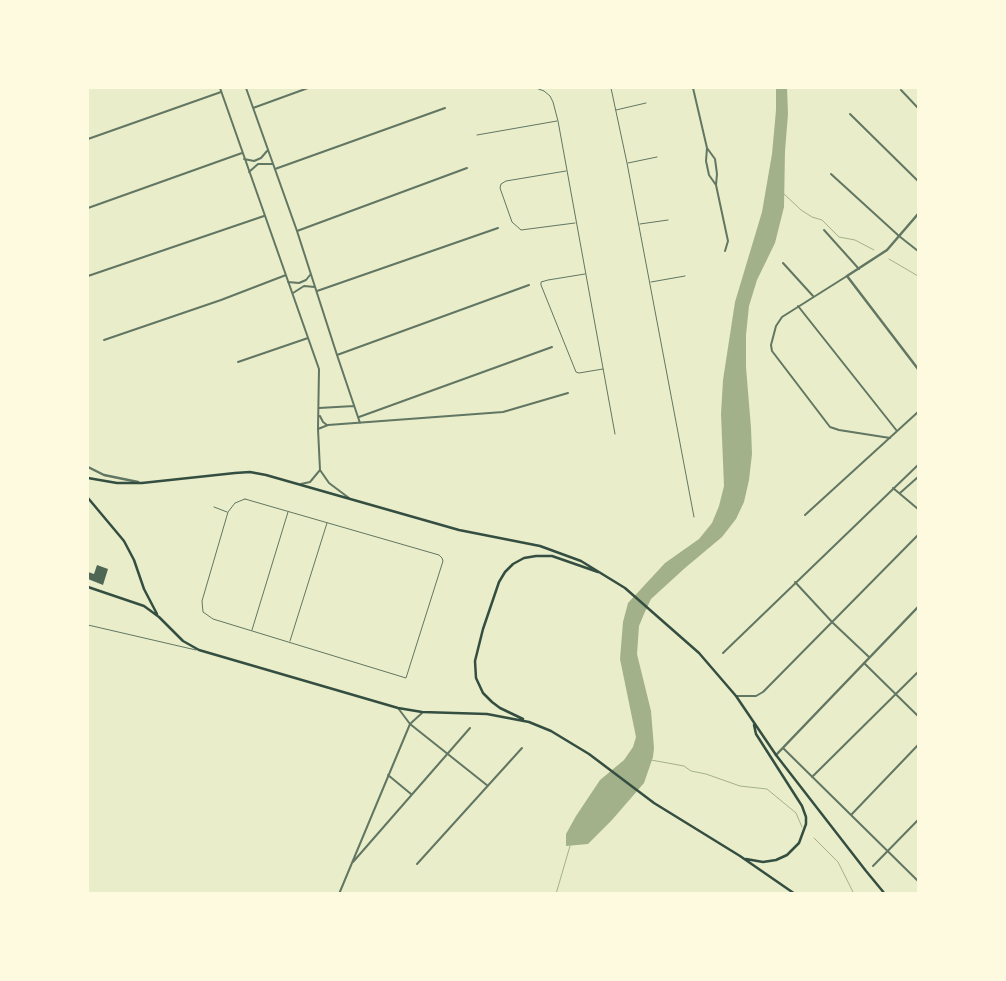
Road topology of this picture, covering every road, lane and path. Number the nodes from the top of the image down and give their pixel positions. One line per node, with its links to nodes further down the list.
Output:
1 (220, 88): 10 (street)
2 (246, 88): 12 (street)
3 (308, 88): 12 (street)
4 (536, 88): 5 (lane)
5 (540, 88): 6 (lane); 17 (lane)
6 (544, 88)
7 (611, 88): 15 (lane)
8 (692, 88): 20 (street)
9 (901, 90): 14 (street)
10 (221, 92): 19 (street); 22 (street)
11 (646, 103): 15 (lane)
12 (253, 108): 21 (street)
13 (444, 108): 28 (street)
14 (918, 108)
15 (616, 110): 25 (lane)
16 (850, 114): 32 (street)
17 (558, 121): 18 (lane); 29 (lane)
18 (477, 135)
19 (88, 139)
20 (707, 148): 33 (street); 33 (street)
21 (268, 151): 24 (street); 26 (street)
22 (242, 153): 24 (street); 34 (street)
23 (657, 157): 25 (lane)
24 (244, 159): 30 (street)
25 (627, 163): 39 (lane)
26 (272, 164): 28 (street); 30 (street)
27 (468, 168): 42 (street)
28 (274, 169): 42 (street)
29 (567, 171): 38 (lane); 38 (lane)
30 (248, 172): 36 (street)
31 (831, 174): 43 (street)
32 (918, 181)
33 (716, 186): 44 (street)
34 (88, 208)
35 (918, 214): 43 (street)
36 (264, 216): 50 (street); 51 (street)
37 (668, 220): 39 (lane)
38 (576, 223): 49 (lane)
39 (639, 224): 55 (lane)
40 (498, 228): 58 (street)
41 (824, 230): 47 (street)
42 (297, 231): 48 (street)
43 (899, 236): 45 (street); 47 (street)
44 (725, 251)
45 (918, 251)
46 (783, 263): 60 (street)
47 (859, 269): 53 (street)
48 (310, 274): 54 (street); 57 (street)
49 (585, 274): 67 (lane); 67 (lane)
50 (286, 275): 54 (street); 63 (street)
51 (88, 276)
52 (685, 276): 55 (lane)
53 (847, 276): 60 (street); 68 (street)
54 (288, 282): 59 (street)
55 (650, 283): 96 (lane)
56 (529, 285): 65 (street)
57 (315, 287): 58 (street); 59 (street)
58 (317, 291): 65 (street)
59 (293, 293): 62 (street)
60 (813, 296): 61 (street)
61 (798, 306): 77 (street); 79 (street)
62 (308, 338): 66 (street); 71 (street)
63 (104, 340)
64 (552, 347): 73 (street)
65 (336, 355): 70 (street)
66 (238, 362)
67 (603, 369): 78 (lane)
68 (918, 369)
69 (568, 393): 74 (street)
70 (354, 406): 71 (street); 73 (street)
71 (319, 410): 75 (street); 76 (street)
72 (918, 412): 77 (street)
73 (359, 417): 74 (street)
74 (360, 423): 75 (street)
75 (328, 426): 76 (street)
76 (318, 429): 82 (street)
77 (897, 432): 79 (street)
78 (615, 434)
79 (890, 438): 95 (street)
80 (918, 464): 87 (street)
81 (88, 467): 85 (street)
82 (320, 470): 86 (street); 90 (street)
83 (918, 477): 88 (street)
84 (88, 478): 85 (main road)
85 (142, 483): 86 (main road)
86 (301, 484): 90 (main road)
87 (893, 488): 88 (street); 100 (street)
88 (900, 494): 92 (street)
89 (88, 498): 103 (main road)
90 (349, 498): 99 (main road)
91 (214, 507): 93 (lane)
92 (918, 509)
93 (228, 512): 94 (lane); 106 (lane)
94 (288, 512): 97 (lane); 106 (lane)
95 (806, 515)
96 (694, 517)
97 (327, 522): 107 (lane); 107 (lane)
98 (918, 535): 104 (street)
99 (606, 575): 114 (main road); 118 (main road)
100 (795, 582): 104 (street); 109 (street)
101 (88, 587): 103 (main road)
102 (918, 606): 110 (street)
103 (159, 617): 108 (main road)
104 (833, 623): 110 (street); 114 (street)
105 (88, 624): 108 (lane)
106 (252, 630): 107 (lane)
107 (290, 642)
108 (199, 650): 115 (main road)
109 (722, 653)
110 (869, 657): 111 (street)
111 (864, 662): 113 (street); 124 (street)
112 (918, 672): 113 (street)
113 (896, 694): 117 (street); 128 (street)
114 (736, 696): 119 (main road)
115 (398, 708): 116 (main road); 120 (street)
116 (422, 712): 118 (main road); 120 (street)
117 (918, 716)
118 (529, 722): 134 (main road)
119 (754, 723): 126 (main road); 134 (main road)
120 (410, 724): 125 (street); 127 (street)
121 (470, 728): 125 (street)
122 (918, 746): 131 (street)
123 (522, 748): 129 (street)
124 (782, 748): 126 (street); 128 (street)
125 (447, 753): 129 (street); 130 (street)
126 (776, 755): 141 (main road)
127 (388, 775): 130 (street); 135 (street)
128 (812, 777): 131 (street)
129 (488, 786): 136 (street)
130 (412, 794): 135 (street)
131 (850, 815): 133 (street)
132 (918, 820): 133 (street)
133 (888, 852): 137 (street); 138 (street)
134 (740, 856): 140 (main road)
135 (352, 863): 139 (street)
136 (417, 864)
137 (874, 866)
138 (918, 881)
139 (339, 894)
140 (795, 894)
141 (885, 894)

